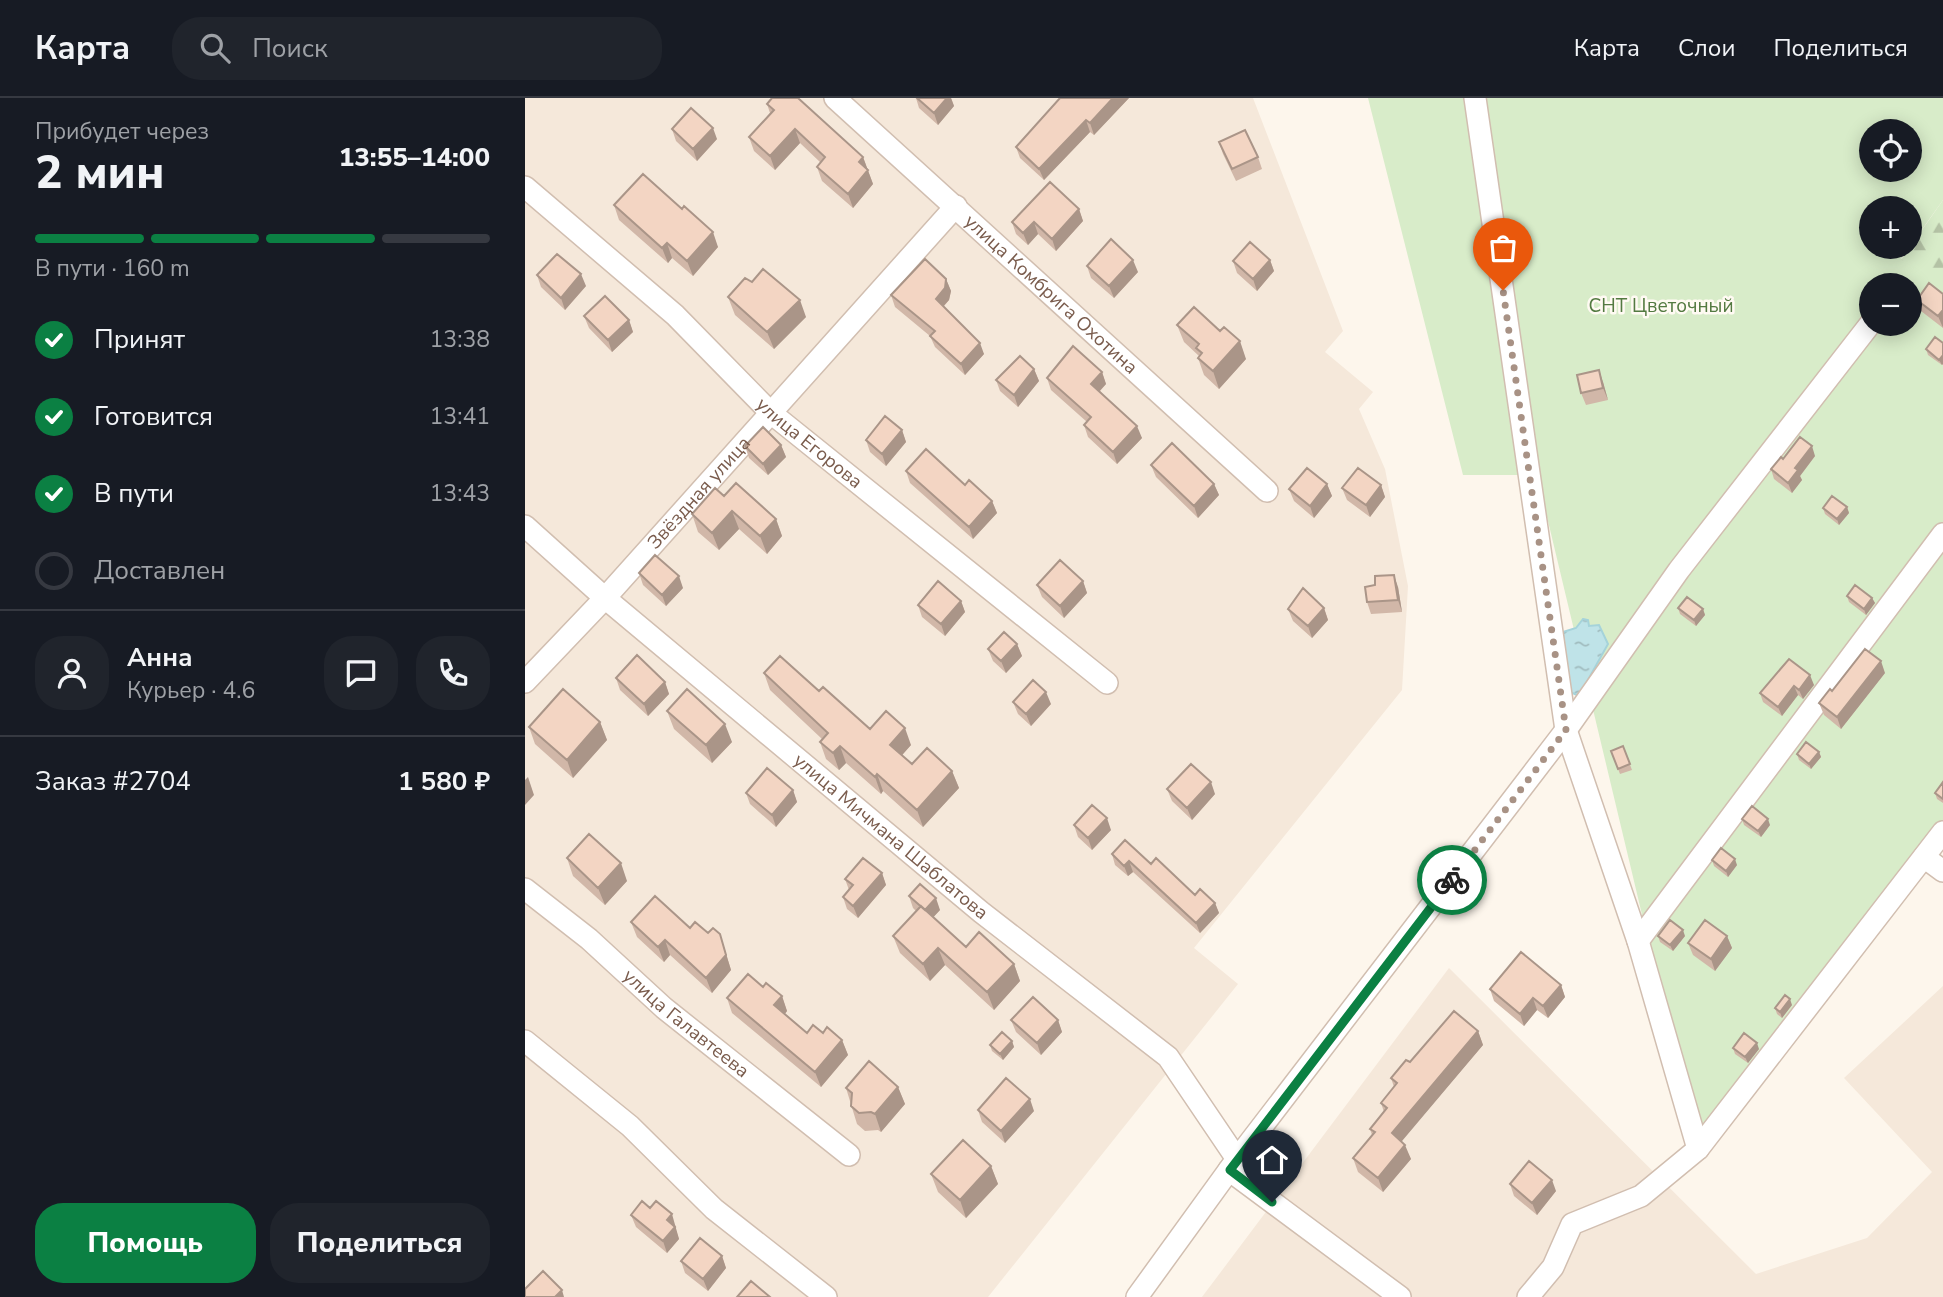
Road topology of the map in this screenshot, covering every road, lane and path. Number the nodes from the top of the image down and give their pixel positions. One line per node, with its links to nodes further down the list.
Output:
1 (835, 98): 4 (street, улица Комбрига Охотина)
2 (1475, 98): 13 (street)
3 (525, 187): 6 (street, улица Егорова)
4 (956, 206): 6 (street, Звёздная улица); 7 (street, улица Комбрига Охотина)
5 (1861, 336): 13 (street)
6 (771, 413): 10 (street, Звёздная улица); 12 (street, улица Егорова)
7 (1268, 491)
8 (525, 526): 10 (street, улица Мичмана Шаблатова)
9 (1943, 534): 18 (street)
10 (605, 598): 11 (street, Звёздная улица); 22 (street, улица Мичмана Шаблатова)
11 (525, 682)
12 (1107, 683)
13 (1566, 730): 18 (street); 22 (street)
14 (1943, 832): 15 (street)
15 (1924, 857): 16 (street); 20 (street)
16 (1943, 871)
17 (525, 889): 21 (street, улица Галавтеева)
18 (1638, 942): 20 (street)
19 (525, 1041): 23 (street)
20 (1698, 1149): 26 (street)
21 (849, 1155)
22 (1233, 1165): 24 (street); 25 (street, улица Мичмана Шаблатова)
23 (826, 1297)
24 (1137, 1297)
25 (1400, 1297)
26 (1528, 1297)

